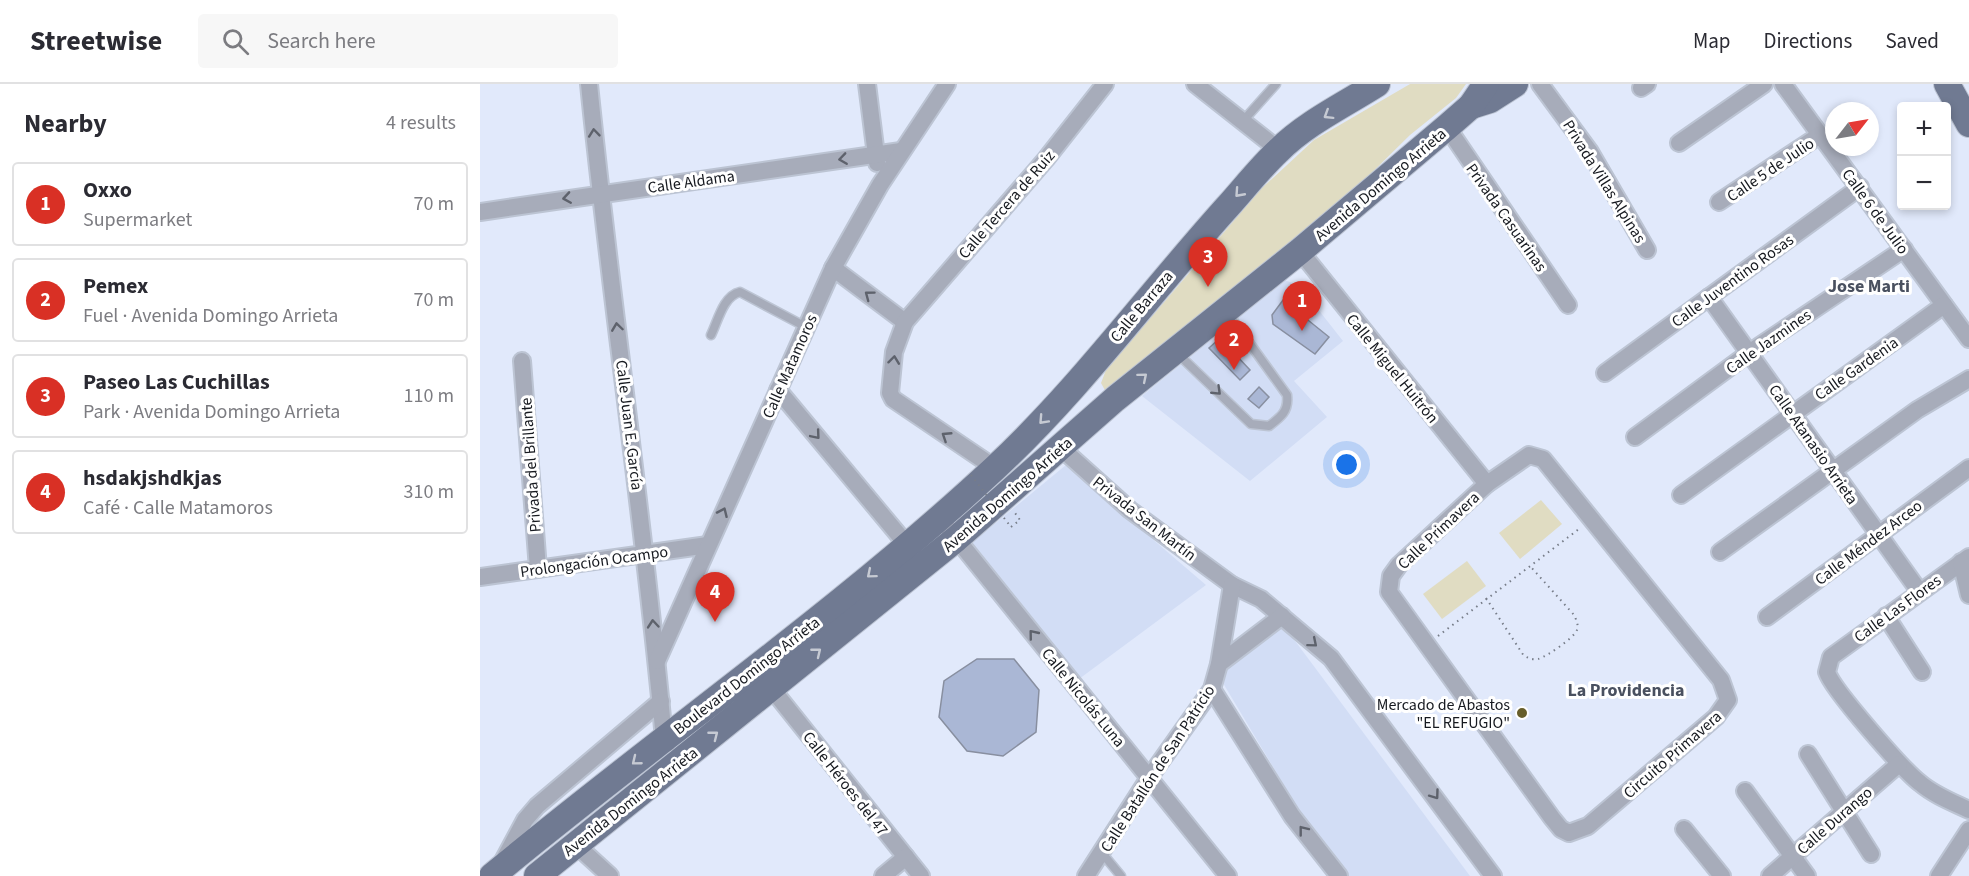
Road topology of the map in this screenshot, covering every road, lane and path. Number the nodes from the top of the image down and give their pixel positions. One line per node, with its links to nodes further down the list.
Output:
1 (589, 84): 25 (street, Calle Juan E. García, one-way to 1)
2 (867, 84): 22 (street)
3 (946, 84): 21 (street, Calle Matamoros)
4 (1105, 84): 36 (street, Calle Tercera de Ruiz)
5 (1195, 84): 16 (street)
6 (1276, 84): 16 (lane)
7 (1377, 84): 20 (main road, Calle Barraza, one-way to 20)
8 (1486, 84): 14 (main road)
9 (1515, 84): 14 (main road)
10 (1540, 84): 29 (street, Privada Villas Alpinas)
11 (1764, 84): 19 (street)
12 (1783, 84): 18 (street, Calle 6 de Julio)
13 (1928, 84): 15 (main road)
14 (1474, 95): 17 (main road, Avenida Domingo Arrieta)
15 (1957, 104)
16 (1243, 121): 20 (street)
17 (1447, 128): 30 (main road, Avenida Domingo Arrieta); 33 (street, Privada Casuarinas)
18 (1820, 135): 24 (street, Calle 6 de Julio); 26 (street, Calle 5 de Julio)
19 (1679, 143)
20 (1279, 150): 44 (main road, Calle Barraza, one-way to 44)
21 (901, 151): 22 (street, Calle Aldama); 23 (street, Calle Matamoros)
22 (876, 154): 23 (street); 25 (street, Calle Aldama, one-way to 25)
23 (880, 185): 31 (street, Calle Matamoros)
24 (1860, 187): 28 (street, Calle 6 de Julio); 32 (street, Calle Juventino Rosas)
25 (600, 194): 27 (street, Calle Aldama, one-way to 27); 65 (street, Calle Juan E. García, one-way to 25)
26 (1719, 202)
27 (480, 212)
28 (1904, 249): 34 (street, Calle 6 de Julio); 41 (street, Calle Jazmines)
29 (1647, 250)
30 (1300, 251): 35 (main road, Avenida Domingo Arrieta); 55 (street, Calle Miguel Huitrón)
31 (833, 268): 36 (street, one-way to 31); 37 (street, Calle Matamoros)
32 (1709, 297): 41 (street, Calle Atanasio Arrieta); 43 (street, Calle Juventino Rosas)
33 (1568, 305)
34 (1944, 305): 39 (street, Calle 6 de Julio); 48 (street, Calle Gardenia)
35 (1225, 309): 40 (main road, Avenida Domingo Arrieta); 40 (lane, one-way to 35)
36 (905, 322): 51 (street, one-way to 36)
37 (806, 327): 38 (lane); 46 (street, Calle Matamoros)
38 (711, 335)
39 (1969, 339)
40 (1174, 351): 47 (main road, Avenida Domingo Arrieta, one-way to 40)
41 (1749, 353): 48 (street, Calle Atanasio Arrieta); 49 (street, Calle Jazmines)
42 (522, 361): 68 (street, Privada del Brillante)
43 (1605, 373)
44 (1088, 377): 47 (main road); 50 (main road); 51 (main road, Calle Barraza, one-way to 51)
45 (1969, 379): 53 (street)
46 (778, 390): 62 (street, one-way to 62); 63 (street, Calle Matamoros, one-way to 46)
47 (1115, 399): 50 (main road, Avenida Domingo Arrieta)
48 (1791, 413): 53 (street, Calle Atanasio Arrieta); 56 (street, Calle Gardenia)
49 (1635, 437)
50 (1061, 448): 61 (main road, Avenida Domingo Arrieta); 71 (street, Privada San Martín)
51 (995, 468): 57 (main road, Boulevard Domingo Arrieta)
52 (1969, 468): 60 (street, Calle Méndez Arceo)
53 (1834, 471): 60 (street, Calle Atanasio Arrieta); 64 (street)
54 (970, 475): 59 (path, bridge)
55 (1487, 484): 58 (street, Circuito Primavera); 69 (street, Calle Primavera)
56 (1681, 495)
57 (940, 518): 61 (street, Calle Nicolás Luna); 62 (main road, Boulevard Domingo Arrieta)
58 (1592, 519): 67 (path); 78 (street, Circuito Primavera)
59 (1020, 520)
60 (1878, 534): 72 (street, Calle Atanasio Arrieta); 77 (street, Calle Méndez Arceo)
61 (956, 539): 82 (main road, Avenida Domingo Arrieta, one-way to 61); 89 (street, Calle Nicolás Luna, one-way to 61)
62 (907, 545): 85 (main road, Boulevard Domingo Arrieta, one-way to 85)
63 (708, 546): 65 (street, Prolongación Ocampo); 79 (street, Calle Matamoros)
64 (1720, 552)
65 (647, 555): 68 (street, Prolongación Ocampo); 79 (street, Calle Juan E. García, one-way to 65)
66 (1965, 560): 72 (street, Calle Las Flores); 73 (street)
67 (1530, 566): 74 (path); 74 (path)
68 (538, 569): 70 (street, Prolongación Ocampo)
69 (1391, 576): 78 (street, Circuito Primavera)
70 (480, 577)
71 (1232, 585): 75 (street, Privada San Martín); 80 (street, Calle Batallón de San Patricio)
72 (1919, 591): 76 (street, Calle Las Flores)
73 (1969, 595)
74 (1486, 598): 78 (path)
75 (1282, 616): 80 (street); 109 (street, Privada San Martín, one-way to 109)
76 (1886, 616): 81 (street); 88 (street, Calle Las Flores)
77 (1767, 617)
78 (1426, 645)
79 (657, 662): 84 (street, Calle Juan E. García)
80 (1219, 664): 83 (street, Calle Batallón de San Patricio)
81 (1922, 672)
82 (772, 689): 87 (main road, Avenida Domingo Arrieta, one-way to 82); 99 (street, Calle Héroes del 47)
83 (1212, 689): 89 (street, Calle Batallón de San Patricio); 108 (street, one-way to 83)
84 (661, 701): 85 (street, Calle Juan E. García); 100 (street)
85 (664, 739): 87 (street); 100 (main road, Boulevard Domingo Arrieta, one-way to 100)
86 (1808, 754): 92 (street)
87 (681, 761): 95 (main road, Avenida Domingo Arrieta)
88 (1899, 764): 91 (street); 92 (street, Calle Durango)
89 (1149, 778): 96 (street, Calle Batallón de San Patricio); 107 (street, Calle Nicolás Luna)
90 (1745, 791): 98 (street)
91 (1969, 810)
92 (1843, 812): 97 (street); 98 (street, Calle Durango)
93 (1684, 829): 110 (street)
94 (1969, 830): 113 (street)
95 (575, 844): 101 (main road, Avenida Domingo Arrieta); 102 (street)
96 (1102, 853): 105 (street, Calle Batallón de San Patricio); 106 (lane)
97 (1871, 854)
98 (1793, 856): 111 (street, Calle Durango); 112 (street)
99 (906, 857): 103 (street); 104 (street, Calle Héroes del 47)
100 (495, 873)
101 (537, 876)
102 (610, 876)
103 (883, 876)
104 (921, 876)
105 (1086, 876)
106 (1121, 876)
107 (1228, 876)
108 (1339, 876)
109 (1493, 876)
110 (1722, 876)
111 (1770, 876)
112 (1807, 876)
113 (1939, 876)

